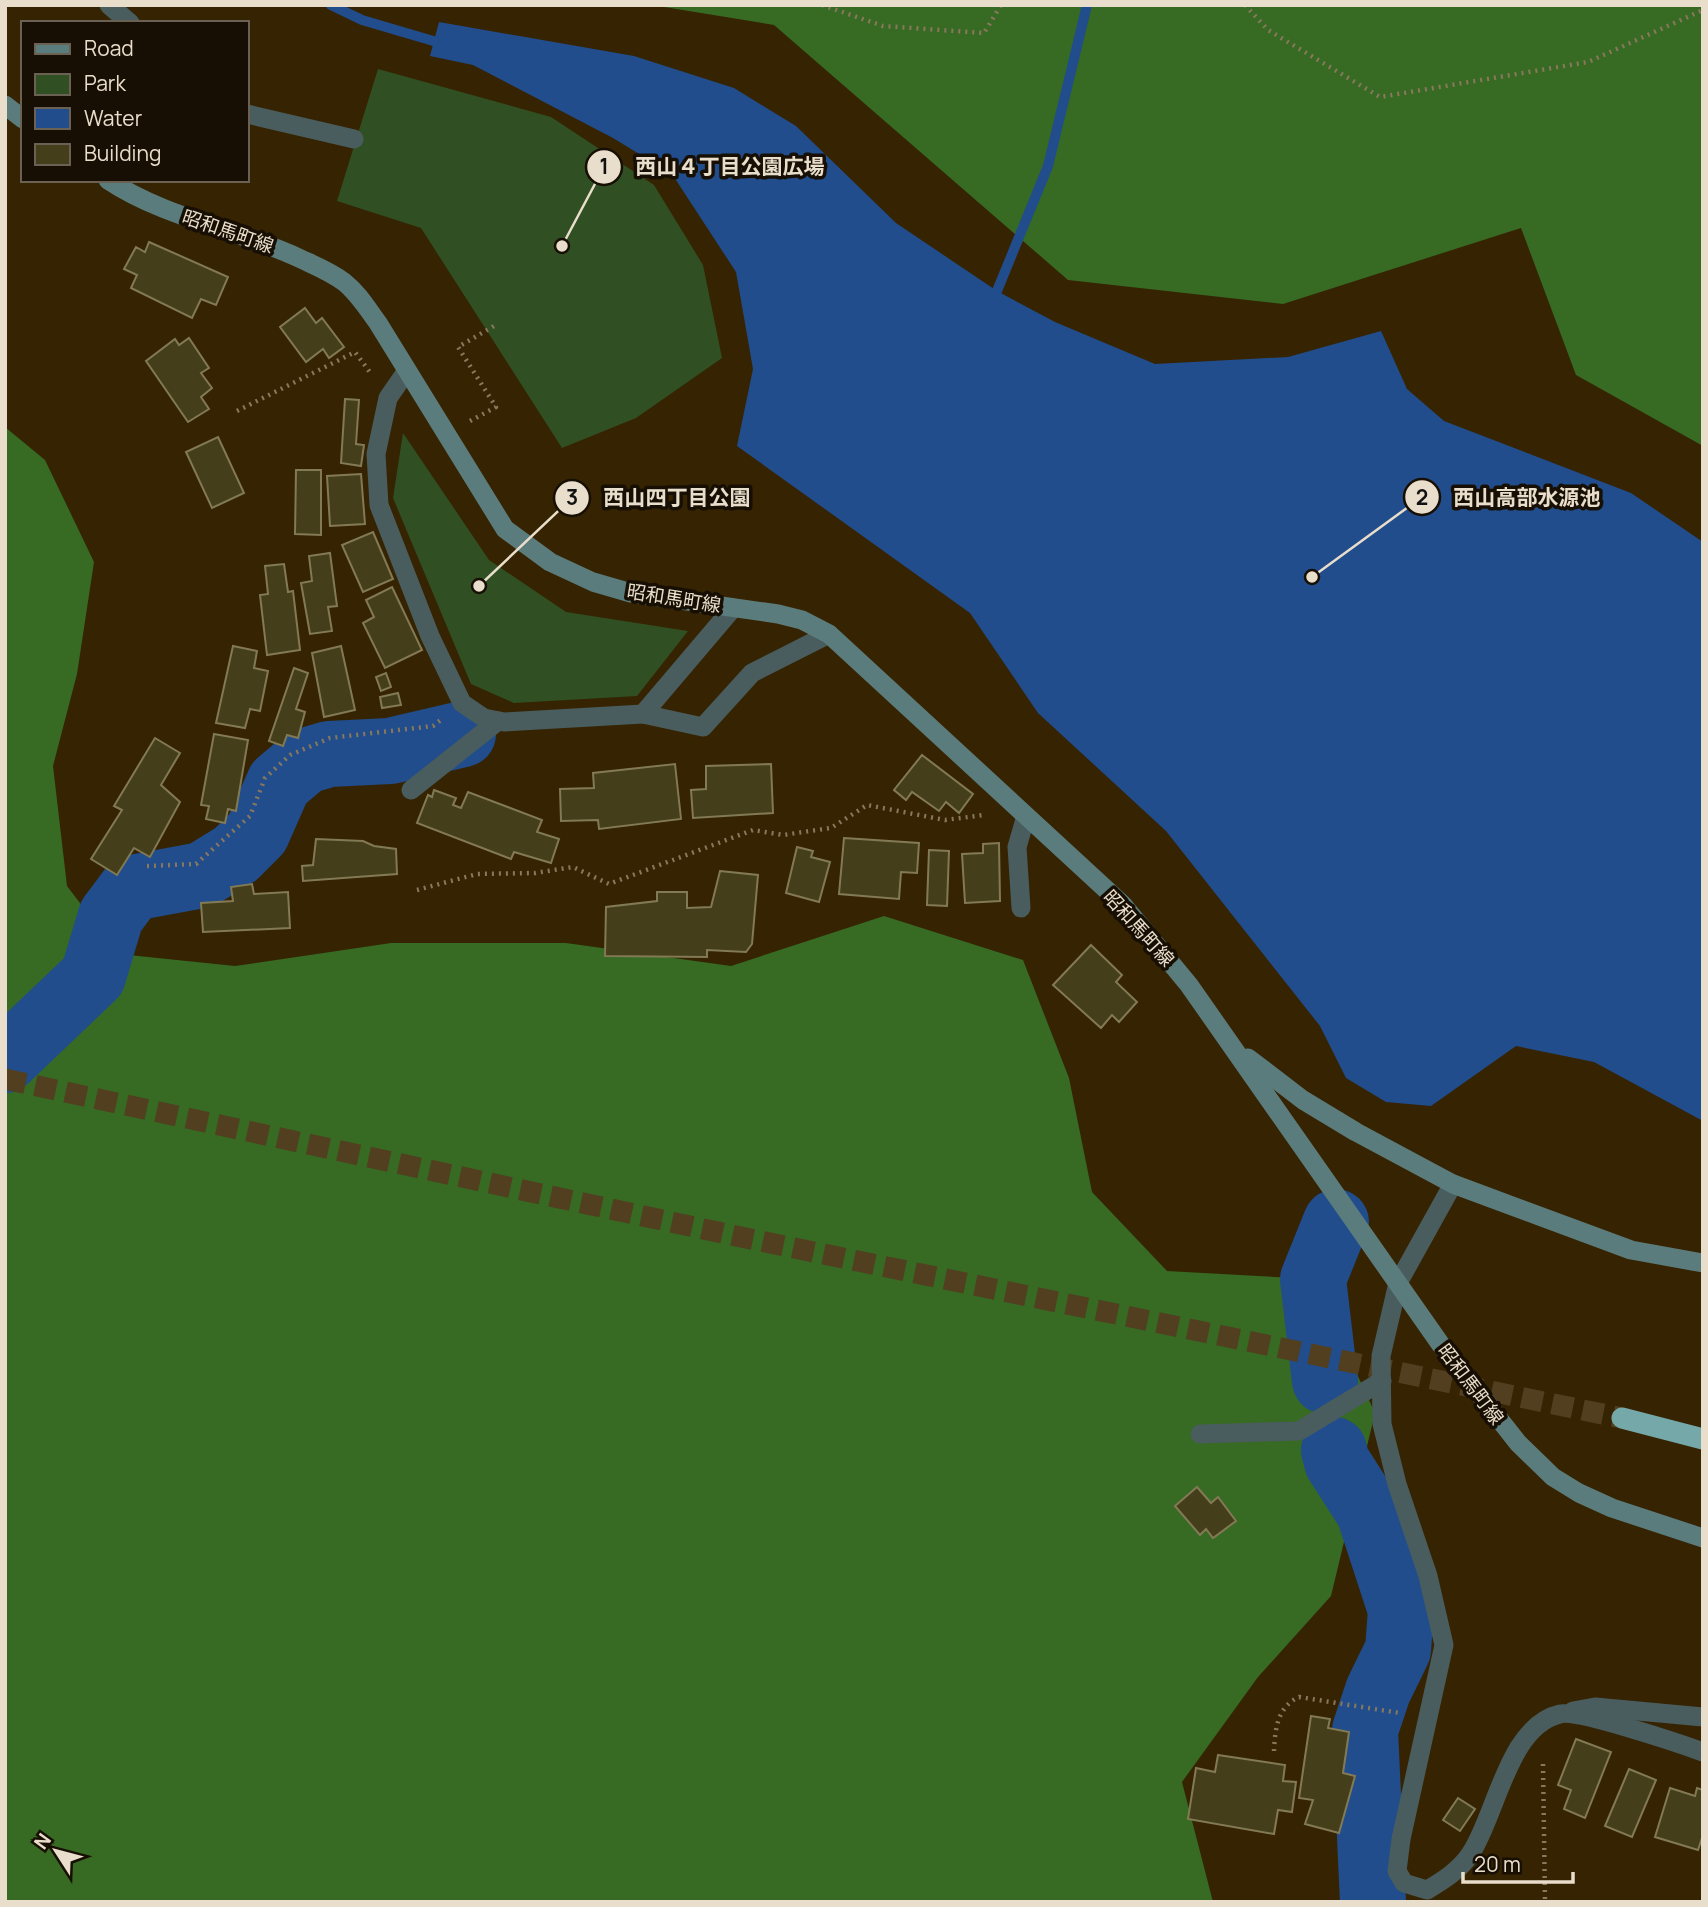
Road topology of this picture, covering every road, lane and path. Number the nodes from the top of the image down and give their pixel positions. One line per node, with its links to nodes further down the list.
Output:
1 (109, 5): 6 (street)
2 (822, 5): 3 (path)
3 (1001, 5)
4 (1245, 5): 5 (path)
5 (1703, 10)
6 (128, 21)
7 (5, 105): 9 (main road)
8 (248, 114): 10 (street)
9 (21, 117)
10 (354, 139)
11 (111, 182): 13 (main road, 昭和馬町線)
12 (494, 326): 16 (path)
13 (406, 372): 14 (street); 16 (main road, 昭和馬町線)
14 (388, 398): 15 (path); 19 (street)
15 (237, 411)
16 (444, 434): 17 (main road, 昭和馬町線)
17 (733, 608): 18 (main road, 昭和馬町線); 20 (street)
18 (828, 634): 20 (street); 23 (main road, 昭和馬町線)
19 (462, 703): 21 (street); 25 (path)
20 (643, 713): 21 (street)
21 (498, 721): 22 (street)
22 (411, 790)
23 (1010, 802): 24 (main road, 昭和馬町線); 26 (path)
24 (1026, 816): 27 (street); 28 (main road, 昭和馬町線)
25 (147, 866)
26 (416, 890)
27 (1021, 908)
28 (1233, 1046): 29 (main road, 昭和馬町線); 31 (main road, 昭和馬町線)
29 (1453, 1184): 30 (main road, 昭和馬町線); 31 (street)
30 (1703, 1264)
31 (1398, 1283): 32 (street); 36 (main road, 昭和馬町線)
32 (1382, 1381): 34 (street); 39 (street)
33 (1622, 1418): 35 (highway)
34 (1200, 1434)
35 (1703, 1439)
36 (1703, 1538)
37 (1562, 1713): 38 (street); 40 (street); 42 (street)
38 (1703, 1717)
39 (1429, 1718): 40 (street); 41 (path)
40 (1541, 1721): 43 (path)
41 (1274, 1751)
42 (1703, 1752)
43 (1545, 1902)

